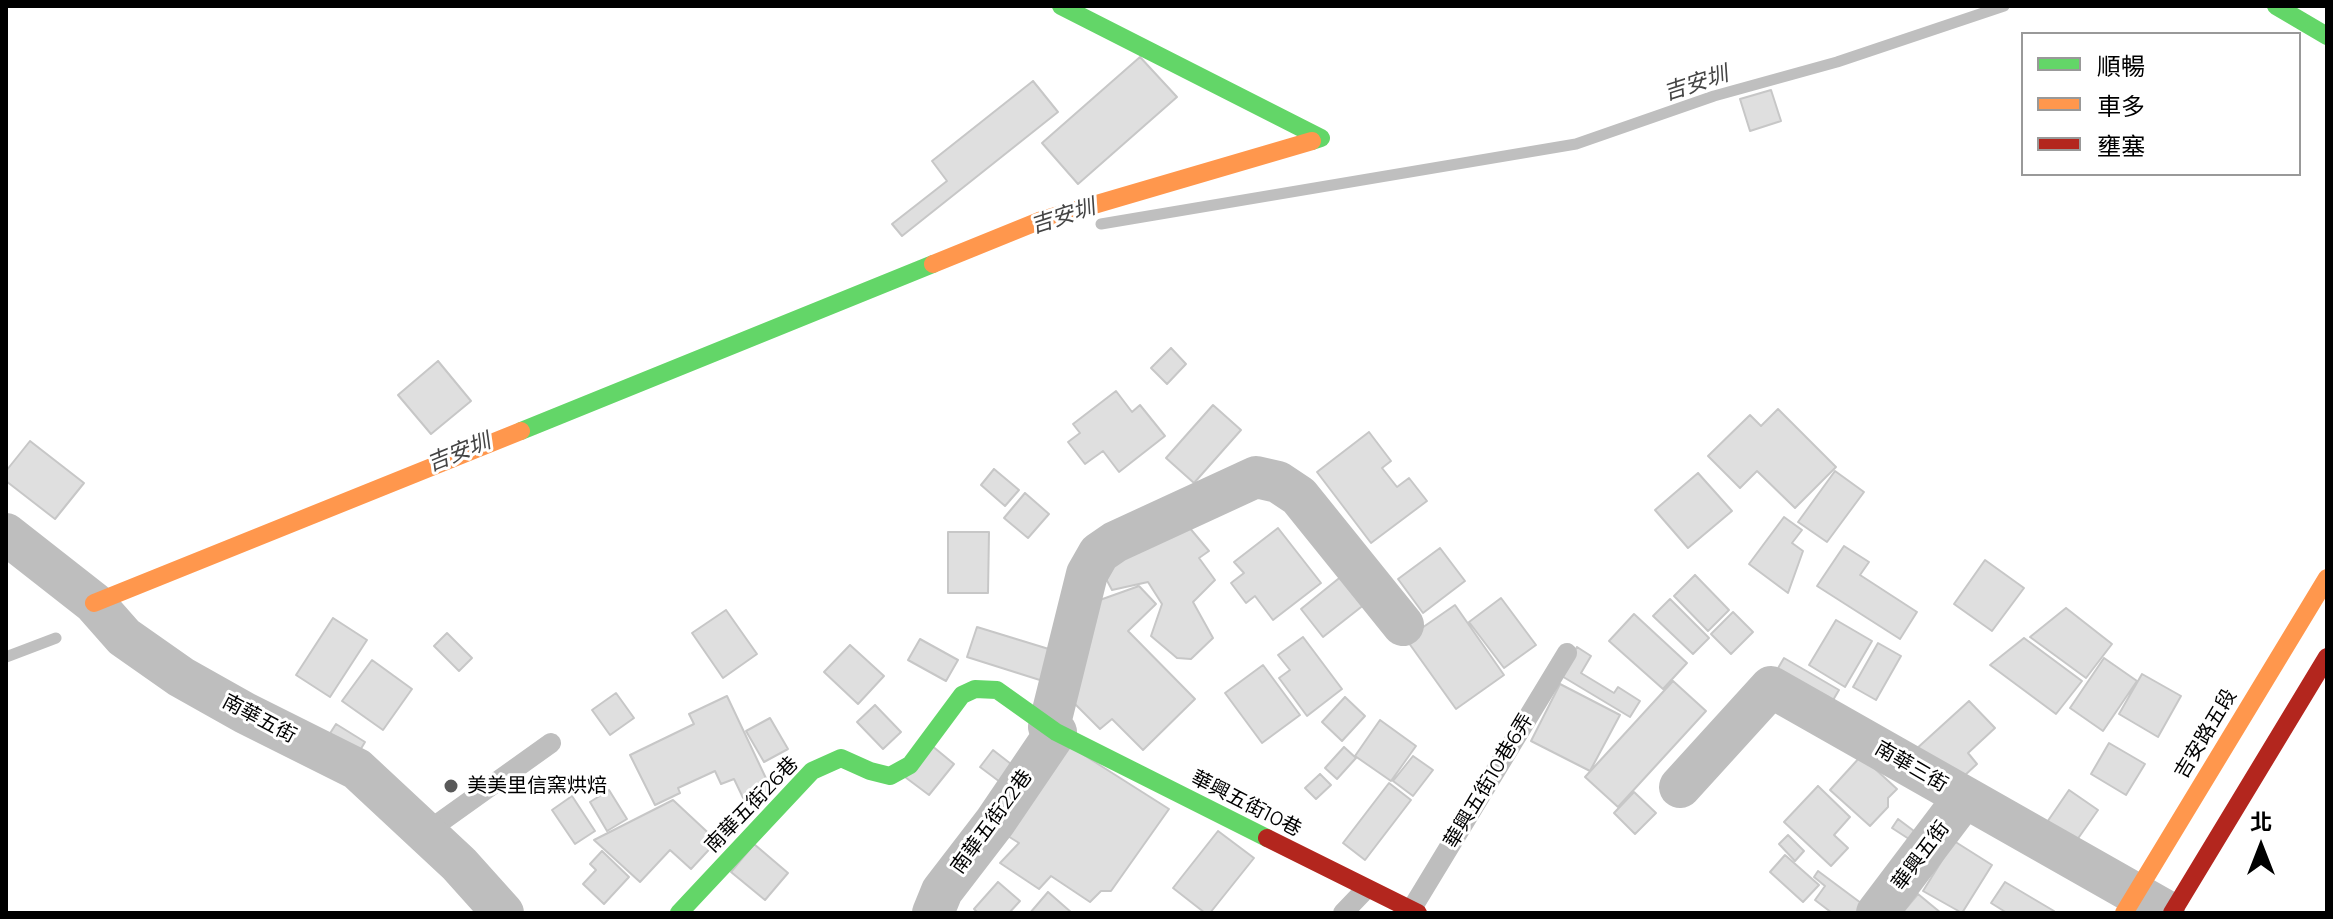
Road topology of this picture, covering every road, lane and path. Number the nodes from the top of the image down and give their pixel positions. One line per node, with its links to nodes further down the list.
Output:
1 (1061, 6): 6 (street)
2 (2276, 6): 3 (street)
3 (2327, 36)
4 (6, 534): 6 (street, 南華五街)
5 (2327, 578): 16 (street, 吉安路五段)
6 (94, 603): 14 (street, 南華五街)
7 (1403, 625): 10 (street)
8 (1567, 653): 17 (lane, 華興五街10巷6弄)
9 (2327, 657): 16 (street)
10 (1053, 730): 15 (street, 華興五街10巷); 19 (street, 南華五街26巷); 20 (street, 南華五街22巷)
11 (551, 743): 14 (lane)
12 (1680, 787): 13 (street, 南華三街)
13 (1964, 798): 16 (street, 南華三街); 22 (street, 華興五街)
14 (425, 833): 18 (street, 南華五街)
15 (1366, 889): 17 (street, 華興五街10巷); 21 (lane)
16 (2150, 908)
17 (1414, 911)
18 (503, 913)
19 (679, 913)
20 (933, 913)
21 (1343, 913)
22 (1877, 913)

